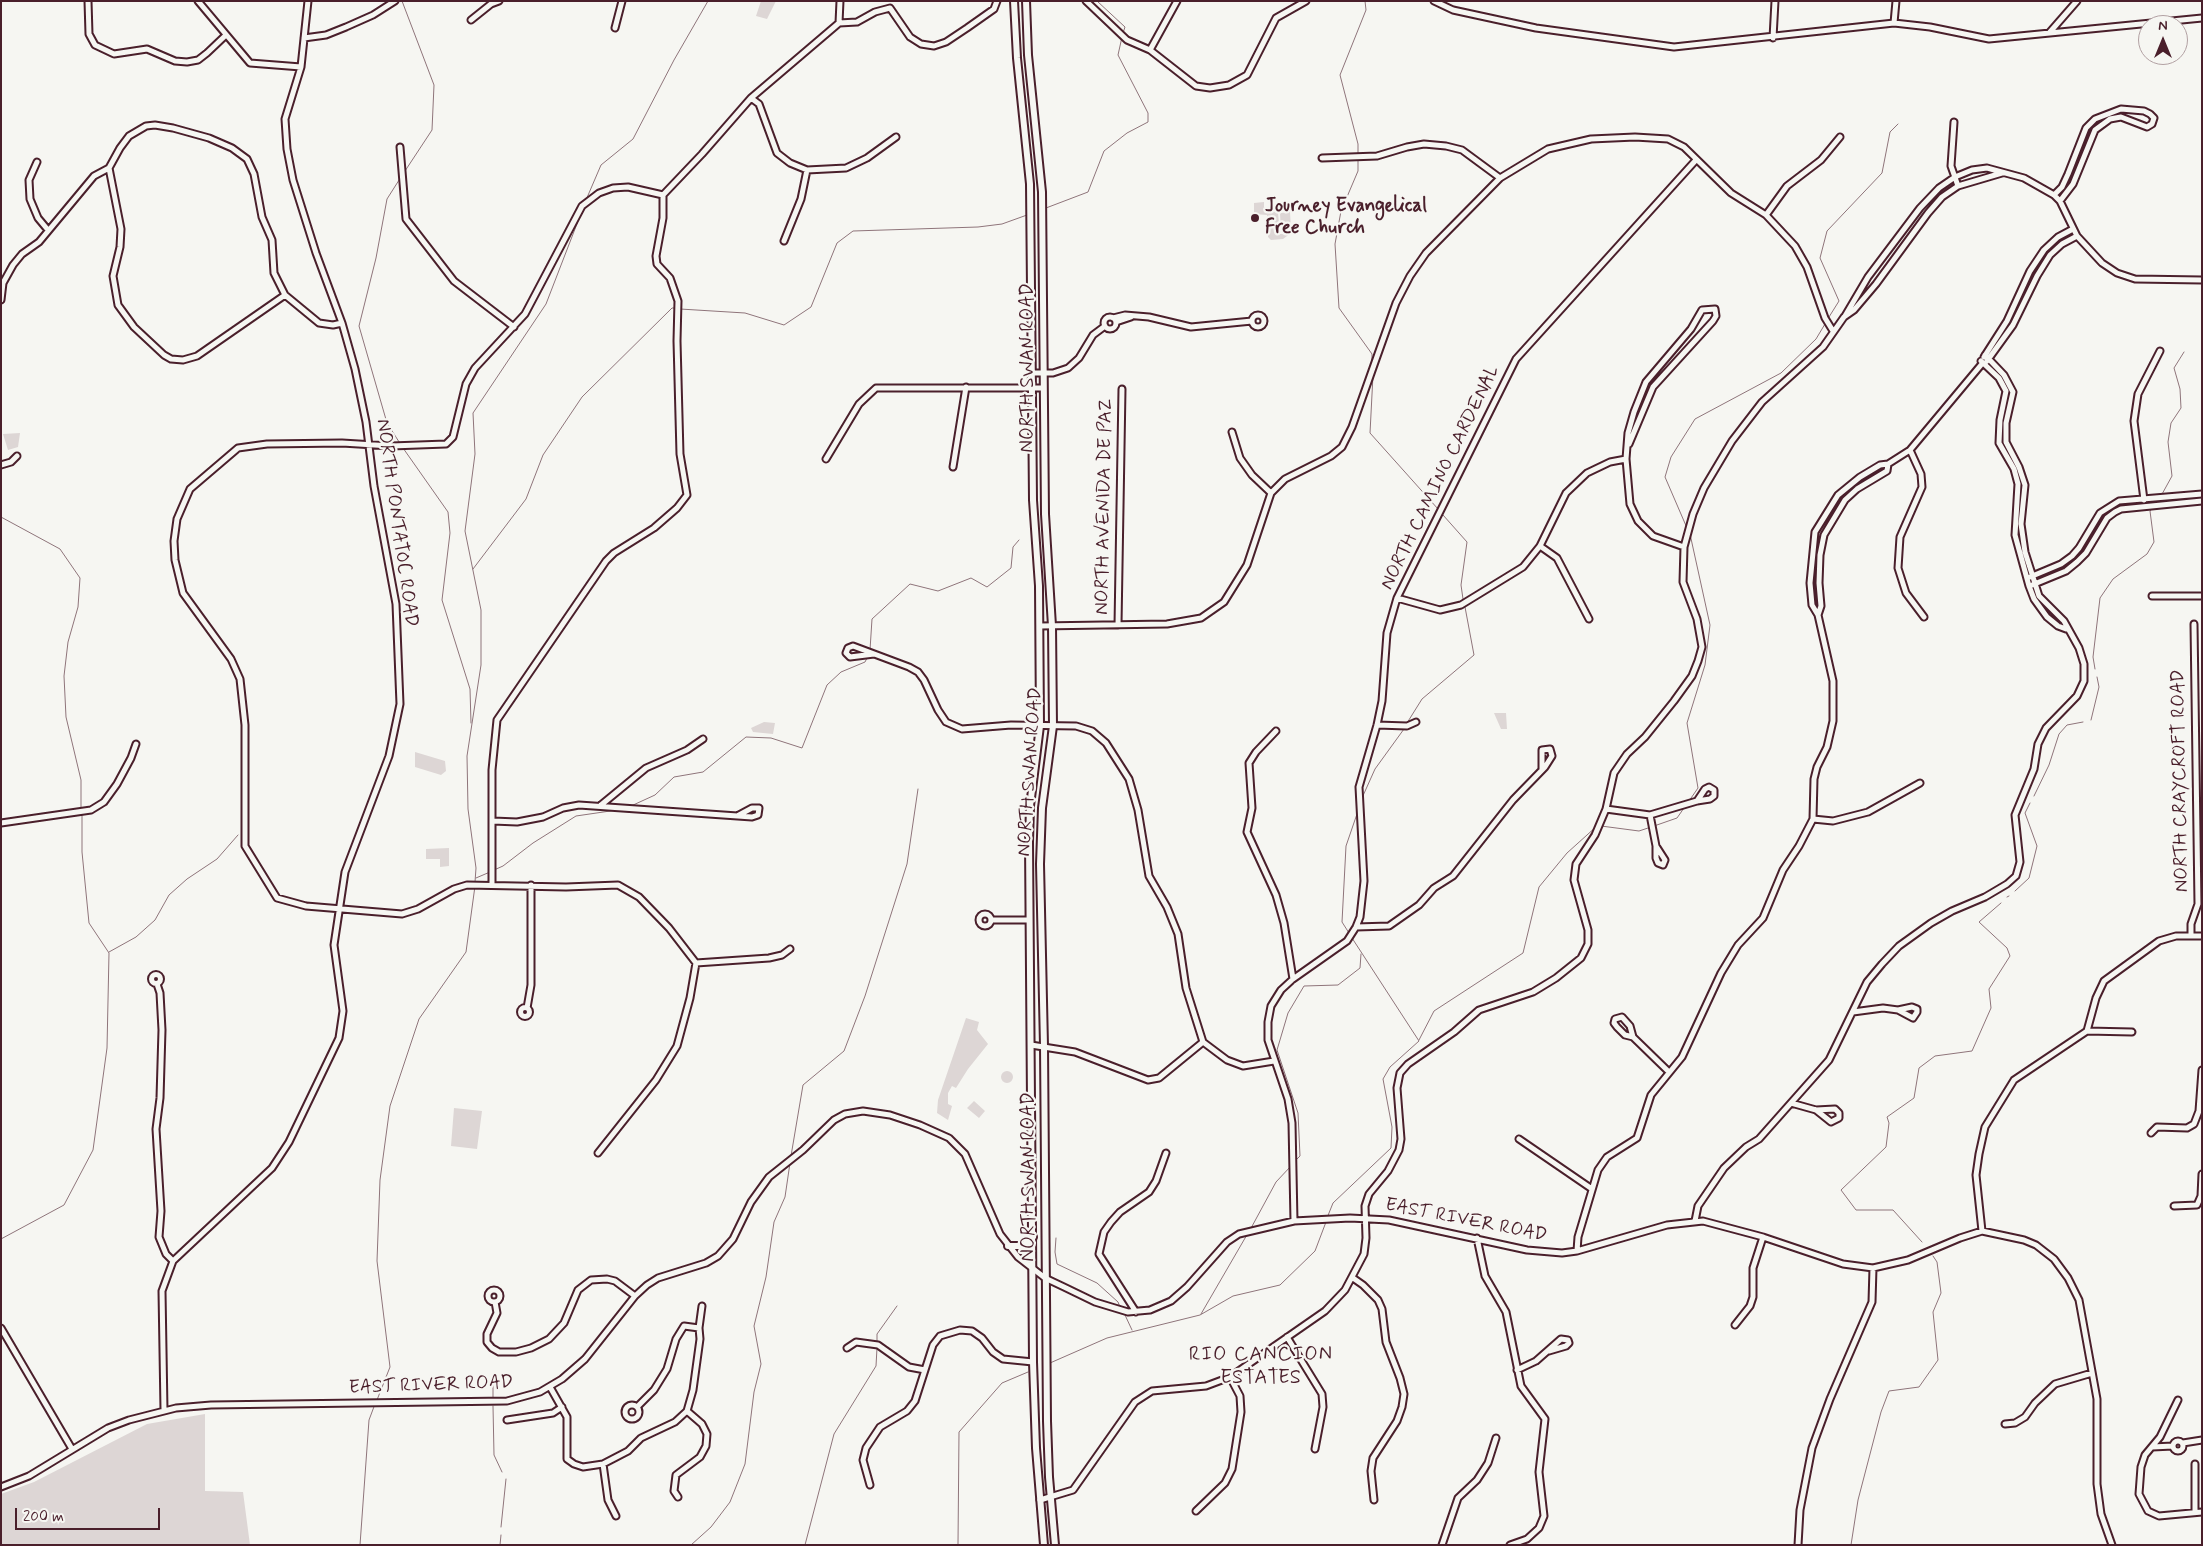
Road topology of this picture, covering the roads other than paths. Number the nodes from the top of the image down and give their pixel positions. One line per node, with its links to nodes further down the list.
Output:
1 (88, 1): 24 (street)
2 (198, 1): 24 (street)
3 (308, 1): 25 (street, NORTH PONTATOC ROAD)
4 (395, 1): 25 (street)
5 (499, 1): 19 (street)
6 (622, 1): 22 (street)
7 (840, 1): 20 (street)
8 (997, 1): 20 (street)
9 (1014, 1): 66 (main road, NORTH SWAN ROAD)
10 (1026, 1): 67 (main road, NORTH SWAN ROAD)
11 (1086, 1): 27 (street)
12 (1177, 1): 27 (street)
13 (1306, 1): 27 (street)
14 (1434, 1): 26 (street)
15 (1776, 1): 26 (street)
16 (1896, 1): 21 (street)
17 (2077, 1): 23 (street)
18 (2202, 18): 23 (street)
19 (471, 20)
20 (839, 24): 29 (street)
21 (1894, 24): 23 (street); 26 (street)
22 (615, 28)
23 (2050, 32)
24 (226, 35): 28 (street)
25 (304, 38): 28 (street, NORTH PONTATOC ROAD)
26 (1773, 38)
27 (1150, 50)
28 (301, 67): 59 (street, NORTH PONTATOC ROAD)
29 (751, 98): 38 (street); 43 (street)
30 (1954, 122): 40 (street)
31 (896, 137): 38 (street)
32 (1840, 137): 46 (street)
33 (400, 147): 61 (street)
34 (1322, 158): 41 (street)
35 (1696, 160): 41 (street); 46 (street); 93 (street, NORTH CAMINO CARDENAL)
36 (37, 162): 48 (street)
37 (109, 168): 48 (street); 53 (street); 53 (street)
38 (807, 170): 50 (street)
39 (2002, 173): 40 (street); 42 (street); 44 (street)
40 (1955, 177): 42 (street); 56 (street)
41 (1500, 178): 82 (street)
42 (1958, 186): 56 (street)
43 (663, 195): 61 (street); 117 (street)
44 (2054, 195): 45 (street); 45 (street)
45 (2060, 202): 47 (street)
46 (1766, 215): 62 (street)
47 (2073, 229): 49 (street); 52 (street)
48 (48, 230): 55 (street)
49 (2077, 236): 51 (street); 54 (street)
50 (784, 241)
51 (2202, 280)
52 (2022, 290): 54 (street); 64 (street)
53 (284, 295): 59 (street)
54 (2028, 295): 64 (street)
55 (1, 300)
56 (1844, 317): 62 (street)
57 (1115, 320): 58 (street); 60 (street); 60 (street)
58 (1252, 321)
59 (342, 323): 73 (street, NORTH PONTATOC ROAD)
60 (1105, 326): 67 (street)
61 (514, 327): 73 (street)
62 (1833, 330): 88 (street)
63 (2160, 351): 84 (street)
64 (1987, 357): 65 (street); 89 (street)
65 (1982, 363): 75 (street); 89 (street)
66 (1032, 373): 67 (street); 69 (main road, NORTH SWAN ROAD)
67 (1043, 373): 70 (main road, NORTH SWAN ROAD)
68 (966, 387): 69 (street); 77 (street); 81 (street)
69 (1032, 388): 70 (street); 99 (main road, NORTH SWAN ROAD)
70 (1043, 388): 100 (main road, NORTH SWAN ROAD)
71 (1122, 390): 98 (street, NORTH AVENIDA DE PAZ)
72 (1232, 432): 82 (street)
73 (370, 444): 122 (street, NORTH PONTATOC ROAD); 122 (street)
74 (1629, 444): 74 (street); 78 (street)
75 (1910, 450): 79 (street); 95 (street)
76 (17, 456): 80 (street)
77 (826, 459)
78 (1626, 459): 87 (street); 88 (street)
79 (1888, 464): 94 (street); 94 (street)
80 (1, 465)
81 (953, 467)
82 (1272, 493): 98 (street)
83 (2202, 494): 84 (street)
84 (2144, 498): 86 (street); 89 (street)
85 (2202, 501): 86 (street)
86 (2145, 506): 90 (street)
87 (1540, 546): 93 (street); 96 (street)
88 (1684, 547): 113 (street)
89 (2029, 577): 90 (street)
90 (2032, 585): 134 (street)
91 (2152, 596): 92 (street)
92 (2202, 596)
93 (1397, 598): 103 (street, NORTH CAMINO CARDENAL)
94 (1818, 615): 116 (street)
95 (1924, 617)
96 (1589, 619)
97 (2194, 624): 126 (street, NORTH CRAYCROFT ROAD)
98 (1118, 625): 100 (street)
99 (1040, 626): 100 (street); 104 (main road, NORTH SWAN ROAD)
100 (1052, 626): 105 (main road, NORTH SWAN ROAD)
101 (874, 654): 101 (street); 104 (street)
102 (1416, 722): 103 (street)
103 (1377, 725): 125 (street, NORTH CAMINO CARDENAL)
104 (1040, 726): 105 (street); 124 (main road, NORTH SWAN ROAD)
105 (1053, 726): 138 (street); 140 (main road, NORTH SWAN ROAD)
106 (1276, 731): 130 (street)
107 (703, 739): 112 (street)
108 (136, 744): 118 (street)
109 (1542, 770): 125 (street)
110 (1920, 782): 116 (street)
111 (1697, 801): 115 (street)
112 (601, 805): 114 (street); 117 (street)
113 (1606, 809): 115 (street); 153 (street)
114 (739, 814)
115 (1650, 816): 119 (street)
116 (1813, 819): 143 (street)
117 (494, 821): 120 (street)
118 (1, 823)
119 (1656, 846)
120 (492, 884): 121 (street); 122 (street)
121 (531, 885): 129 (street); 132 (street)
122 (338, 910): 162 (street, NORTH PONTATOC ROAD)
123 (992, 920): 124 (street)
124 (1029, 920): 139 (main road, NORTH SWAN ROAD)
125 (1356, 928): 130 (street, NORTH CAMINO CARDENAL)
126 (2191, 936): 127 (street); 135 (street)
127 (2202, 936)
128 (790, 949): 129 (street)
129 (696, 963): 148 (street)
130 (1293, 979): 141 (street, NORTH CAMINO CARDENAL)
131 (157, 984): 162 (street)
132 (527, 1008)
133 (1898, 1010): 134 (street)
134 (1853, 1012): 144 (street)
135 (2087, 1031): 136 (street); 156 (street)
136 (2132, 1032)
137 (1633, 1037): 143 (street)
138 (1203, 1042): 140 (street); 141 (street)
139 (1031, 1045): 140 (street); 157 (main road, NORTH SWAN ROAD)
140 (1044, 1046): 165 (main road, NORTH SWAN ROAD)
141 (1274, 1061): 154 (street, NORTH CAMINO CARDENAL)
142 (2202, 1070): 146 (street)
143 (1669, 1072): 151 (street)
144 (1791, 1103): 145 (street); 155 (street)
145 (1816, 1110)
146 (2151, 1133)
147 (1519, 1140): 151 (street)
148 (598, 1153)
149 (1166, 1153): 170 (street)
150 (2202, 1174): 152 (street)
151 (1592, 1189): 161 (street)
152 (2174, 1206)
153 (1366, 1218): 154 (street, EAST RIVER ROAD); 159 (street, EAST RIVER ROAD); 166 (street)
154 (1294, 1221): 170 (street, EAST RIVER ROAD)
155 (1695, 1221): 158 (street, EAST RIVER ROAD); 161 (street, EAST RIVER ROAD)
156 (1982, 1231): 163 (street, EAST RIVER ROAD); 180 (street, EAST RIVER ROAD)
157 (1033, 1237): 160 (main road); 164 (main road, NORTH SWAN ROAD)
158 (1763, 1237): 163 (street, EAST RIVER ROAD); 171 (street)
159 (1477, 1238): 161 (street, EAST RIVER ROAD); 179 (street)
160 (1008, 1246): 164 (street, EAST RIVER ROAD); 167 (street, EAST RIVER ROAD)
161 (1577, 1251)
162 (173, 1261): 186 (street, NORTH PONTATOC ROAD)
163 (1873, 1268): 210 (street)
164 (1033, 1269): 165 (street, EAST RIVER ROAD); 177 (main road, NORTH SWAN ROAD)
165 (1045, 1278): 170 (street, EAST RIVER ROAD); 200 (main road, NORTH SWAN ROAD)
166 (1353, 1278): 174 (street); 202 (street)
167 (635, 1296): 168 (street); 182 (street, EAST RIVER ROAD)
168 (495, 1302)
169 (702, 1306): 173 (street)
170 (1136, 1312)
171 (1735, 1325)
172 (1, 1328): 193 (street)
173 (699, 1328): 185 (street); 187 (street)
174 (1286, 1336): 181 (street); 194 (street)
175 (847, 1348): 178 (street)
176 (1549, 1351): 179 (street)
177 (1033, 1362): 178 (street); 201 (main road, NORTH SWAN ROAD)
178 (925, 1370): 197 (street)
179 (1517, 1370): 209 (street)
180 (2092, 1373): 189 (street); 211 (street, EAST RIVER ROAD)
181 (1230, 1377): 200 (street); 203 (street)
182 (550, 1387): 184 (street); 186 (street, EAST RIVER ROAD)
183 (2178, 1400): 192 (street)
184 (562, 1407): 188 (street); 195 (street)
185 (637, 1407)
186 (164, 1410): 193 (street, EAST RIVER ROAD)
187 (687, 1411): 195 (street); 199 (street)
188 (508, 1420)
189 (2005, 1424)
190 (1496, 1438): 208 (street)
191 (2202, 1440): 192 (street)
192 (2152, 1447): 204 (street)
193 (72, 1449): 198 (street, EAST RIVER ROAD)
194 (1314, 1449)
195 (603, 1464): 205 (street)
196 (2195, 1464): 204 (street)
197 (870, 1485)
198 (1, 1487)
199 (678, 1497)
200 (1051, 1498): 201 (street); 207 (main road, NORTH SWAN ROAD)
201 (1040, 1500): 206 (main road, NORTH SWAN ROAD)
202 (1374, 1500)
203 (1196, 1510)
204 (2199, 1512)
205 (616, 1516)
206 (1044, 1545)
207 (1055, 1545)
208 (1442, 1545)
209 (1510, 1545)
210 (1798, 1545)
211 (2112, 1545)

